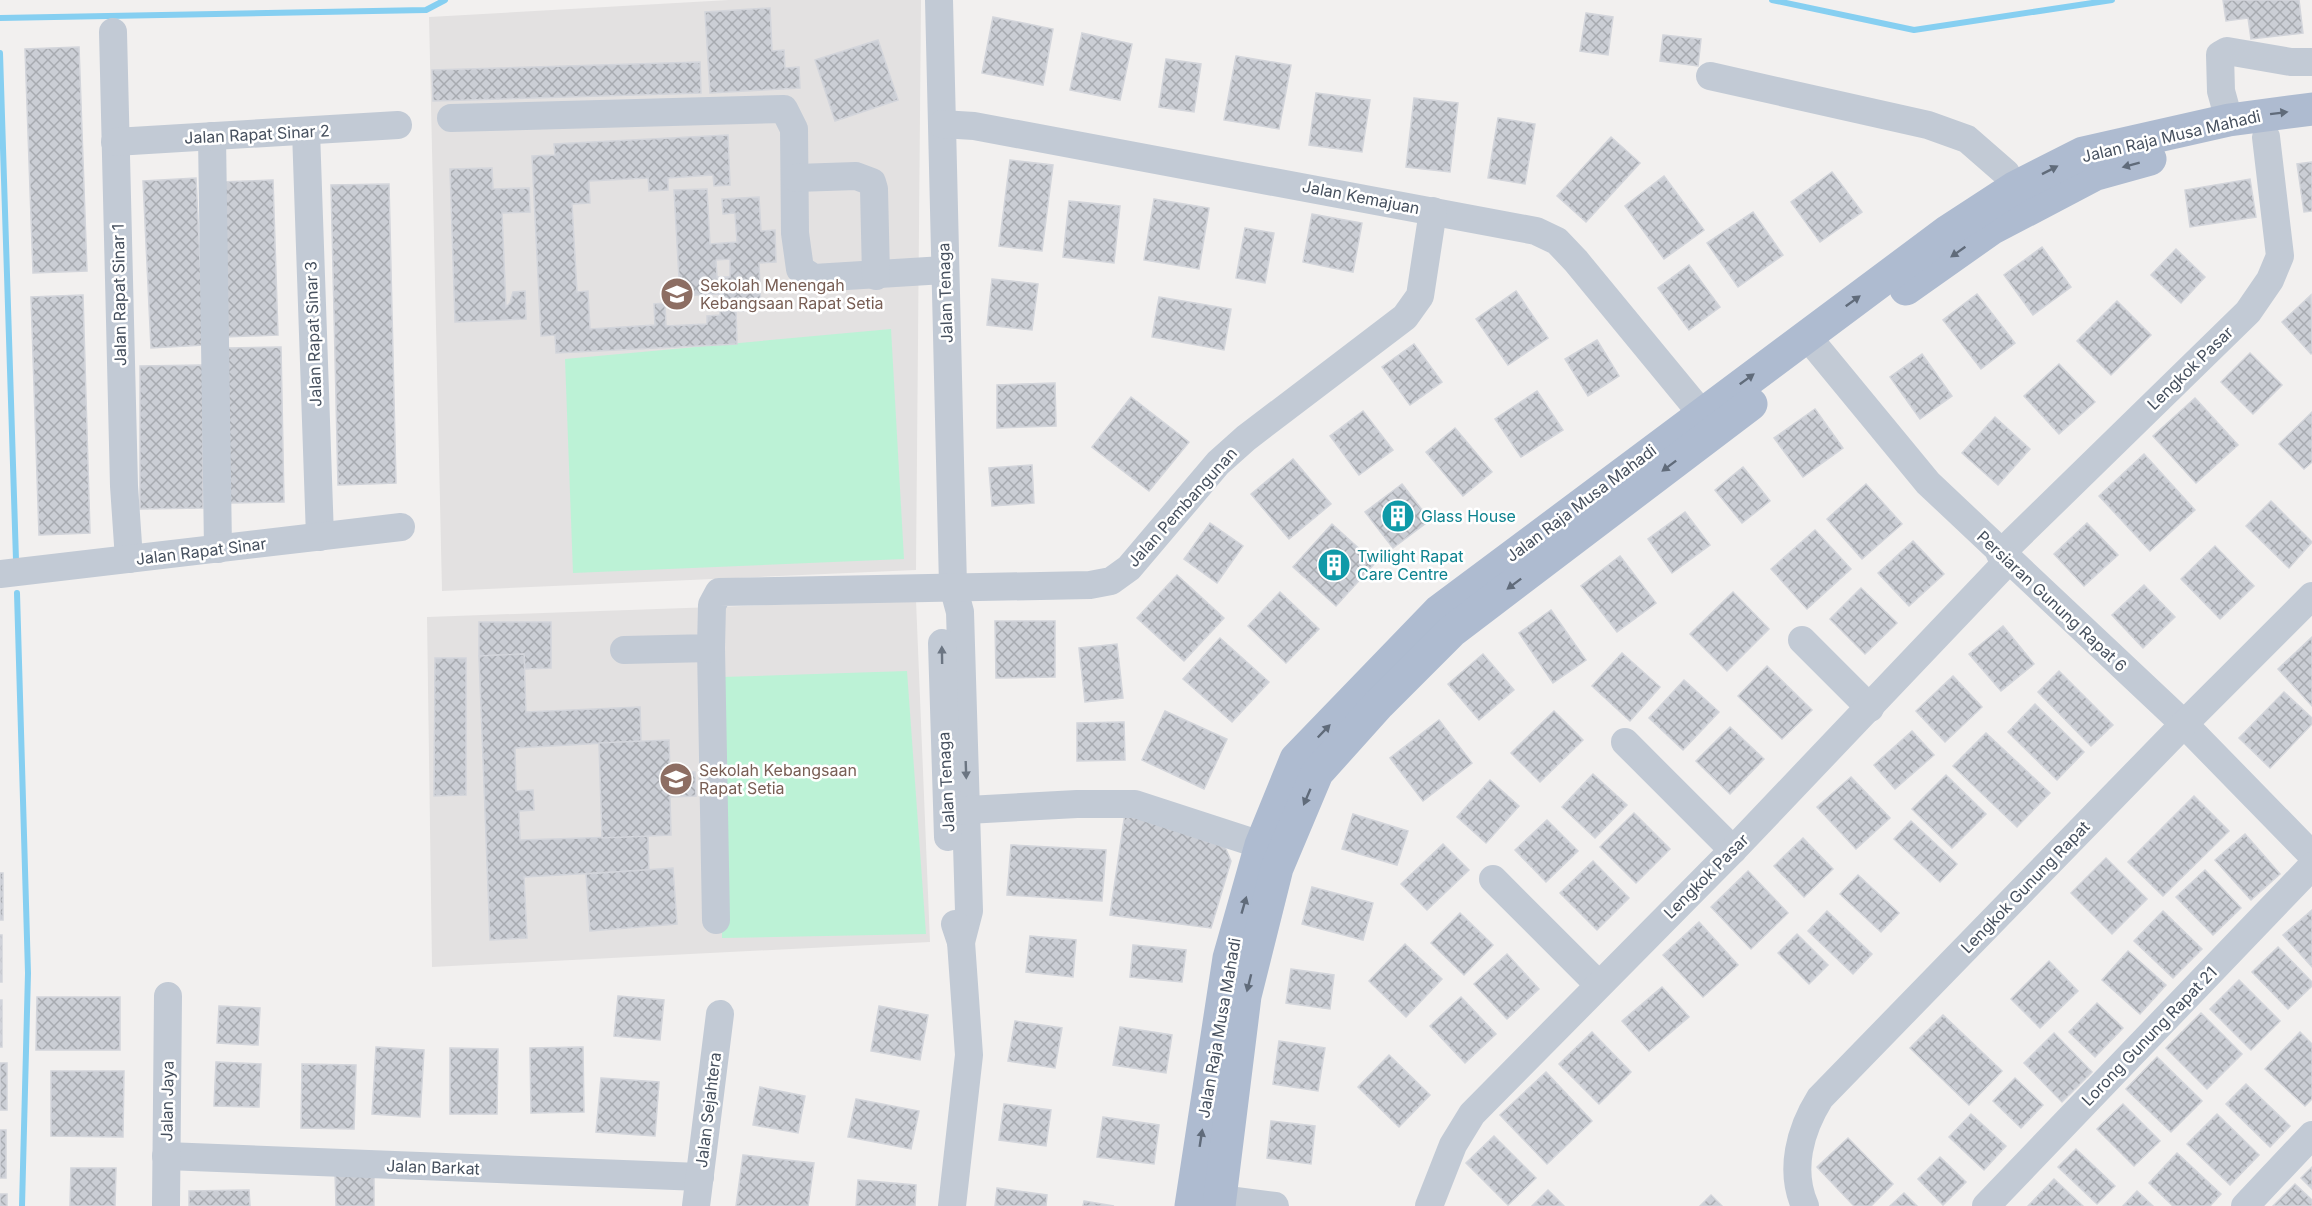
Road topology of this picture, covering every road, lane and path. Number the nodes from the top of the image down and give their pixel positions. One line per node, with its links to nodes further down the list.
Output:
1 (939, 0): 8 (street, Jalan Tenaga)
2 (113, 32): 14 (street, Jalan Rapat Sinar 1)
3 (2312, 62): 7 (street)
4 (1710, 76): 16 (street)
5 (2312, 109): 7 (main road, Jalan Raja Musa Mahadi, one-way to 5)
6 (451, 118): 15 (street)
7 (2229, 120): 16 (main road, Jalan Raja Musa Mahadi, one-way to 7)
8 (942, 124): 17 (street, Jalan Kemajuan); 18 (street, Jalan Tenaga)
9 (398, 126): 10 (street, Jalan Rapat Sinar 2)
10 (306, 131): 12 (street, Jalan Rapat Sinar 2); 23 (street, Jalan Rapat Sinar 3)
11 (2312, 131): 13 (main road, Jalan Raja Musa Mahadi)
12 (212, 136): 14 (street, Jalan Rapat Sinar 2); 24 (street)
13 (2266, 137): 20 (main road, Jalan Raja Musa Mahadi, one-way to 20); 25 (street, Lengkok Pasar)
14 (116, 142): 26 (street, Jalan Rapat Sinar 1)
15 (796, 178): 19 (street); 19 (street)
16 (2014, 188): 20 (main road, Jalan Raja Musa Mahadi, one-way to 16)
17 (1433, 211): 21 (street, Jalan Kemajuan); 28 (street, Jalan Pembangunan)
18 (944, 270): 19 (street); 28 (street, Jalan Tenaga)
19 (876, 276)
20 (1813, 343): 21 (main road, Jalan Raja Musa Mahadi); 25 (street, Persiaran Gunung Rapat 6)
21 (1708, 422): 37 (main road, Jalan Raja Musa Mahadi, one-way to 21); 49 (main road, Jalan Raja Musa Mahadi, one-way to 49)
22 (401, 527): 23 (street, Jalan Rapat Sinar)
23 (320, 537): 24 (street, Jalan Rapat Sinar)
24 (218, 549): 26 (street, Jalan Rapat Sinar)
25 (2004, 557): 33 (street, Lengkok Pasar); 34 (street, Persiaran Gunung Rapat 6)
26 (129, 559): 27 (street, Jalan Rapat Sinar)
27 (0, 574)
28 (953, 586): 31 (street, Jalan Pembangunan); 36 (street, Jalan Tenaga)
29 (2312, 596): 34 (street, Lengkok Gunung Rapat)
30 (1802, 640): 33 (street)
31 (711, 648): 32 (street); 42 (street)
32 (624, 650)
33 (1870, 708): 38 (street, Lengkok Pasar)
34 (2184, 724): 39 (street, Persiaran Gunung Rapat 6); 55 (street, Lengkok Gunung Rapat)
35 (1625, 742): 38 (street)
36 (957, 811): 37 (street); 52 (street, Jalan Tenaga)
37 (1261, 845): 49 (main road, Jalan Raja Musa Mahadi, one-way to 37)
38 (1733, 850): 43 (street, Lengkok Pasar)
39 (2312, 855)
40 (2312, 866): 56 (street, Lorong Gunung Rapat 21)
41 (1493, 879): 43 (street)
42 (717, 920)
43 (1598, 984): 54 (street, Lengkok Pasar)
44 (168, 996): 47 (street, Jalan Jaya)
45 (720, 1014): 48 (street, Jalan Sejahtera)
46 (2312, 1135): 57 (street)
47 (166, 1156): 48 (street, Jalan Barkat); 50 (street, Jalan Jaya)
48 (700, 1177): 51 (street, Jalan Sejahtera)
49 (1205, 1202): 53 (street)
50 (166, 1206)
51 (696, 1206)
52 (952, 1206)
53 (1275, 1206)
54 (1428, 1206)
55 (1805, 1206)
56 (1986, 1206)
57 (2245, 1206)

